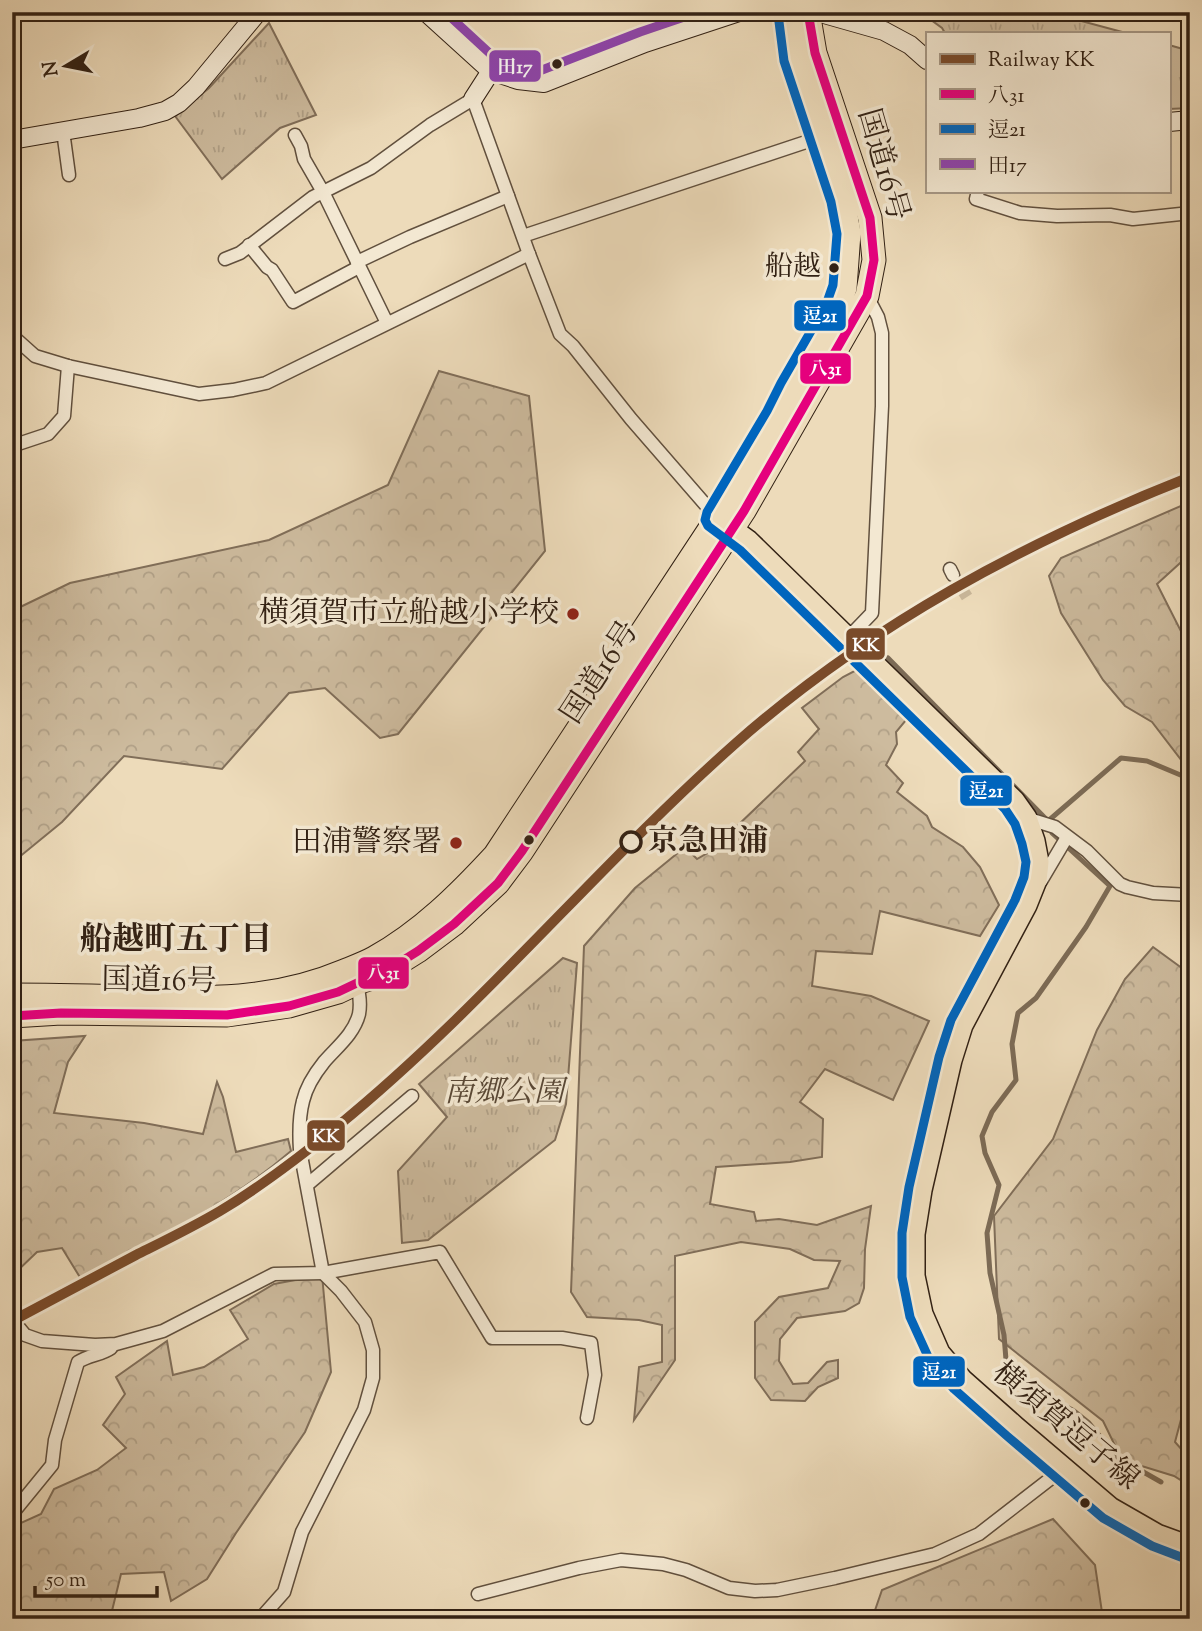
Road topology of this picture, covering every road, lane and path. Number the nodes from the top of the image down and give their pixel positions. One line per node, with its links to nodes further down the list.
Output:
1 (258, 12): 10 (street)
2 (426, 12): 6 (street)
3 (739, 12): 6 (street)
4 (802, 13): 5 (street); 12 (highway, 国道16号); 24 (highway, 国道16号)
5 (926, 60)
6 (491, 71): 7 (street)
7 (473, 99): 15 (street); 17 (street)
8 (1190, 120): 9 (street)
9 (1170, 122)
10 (62, 131): 13 (street); 14 (street)
11 (295, 135): 15 (street)
12 (821, 137): 19 (street); 29 (highway, 国道16号)
13 (12, 140)
14 (69, 175)
15 (323, 192): 20 (street); 23 (street)
16 (978, 192): 18 (street)
17 (508, 196): 19 (street); 23 (street)
18 (1190, 213)
19 (523, 236): 21 (street)
20 (249, 245): 22 (street); 23 (street)
21 (529, 254): 25 (street); 29 (street)
22 (225, 259)
23 (358, 265): 25 (street)
24 (867, 296): 29 (highway, 国道16号); 30 (street)
25 (387, 323): 27 (street)
26 (12, 332): 27 (street)
27 (68, 366): 28 (street)
28 (12, 446)
29 (724, 524): 30 (main road, 横須賀逗子線); 35 (highway, 国道16号)
30 (848, 638): 31 (main road, 横須賀逗子線)
31 (1026, 818): 32 (street); 34 (main road, 横須賀逗子線)
32 (1067, 837): 33 (street); 34 (street)
33 (1190, 895)
34 (1026, 905): 44 (main road, 横須賀逗子線)
35 (355, 975): 36 (highway, 国道16号); 37 (highway, 国道16号); 39 (street)
36 (12, 995)
37 (12, 1016)
38 (412, 1096): 39 (street)
39 (307, 1185): 40 (street)
40 (323, 1273): 42 (street); 43 (street); 48 (street)
41 (12, 1319): 42 (street)
42 (116, 1344): 45 (street)
43 (587, 1418)
44 (1060, 1466): 46 (main road, 横須賀逗子線); 47 (street)
45 (12, 1514)
46 (1190, 1547)
47 (478, 1594)
48 (260, 1619)

